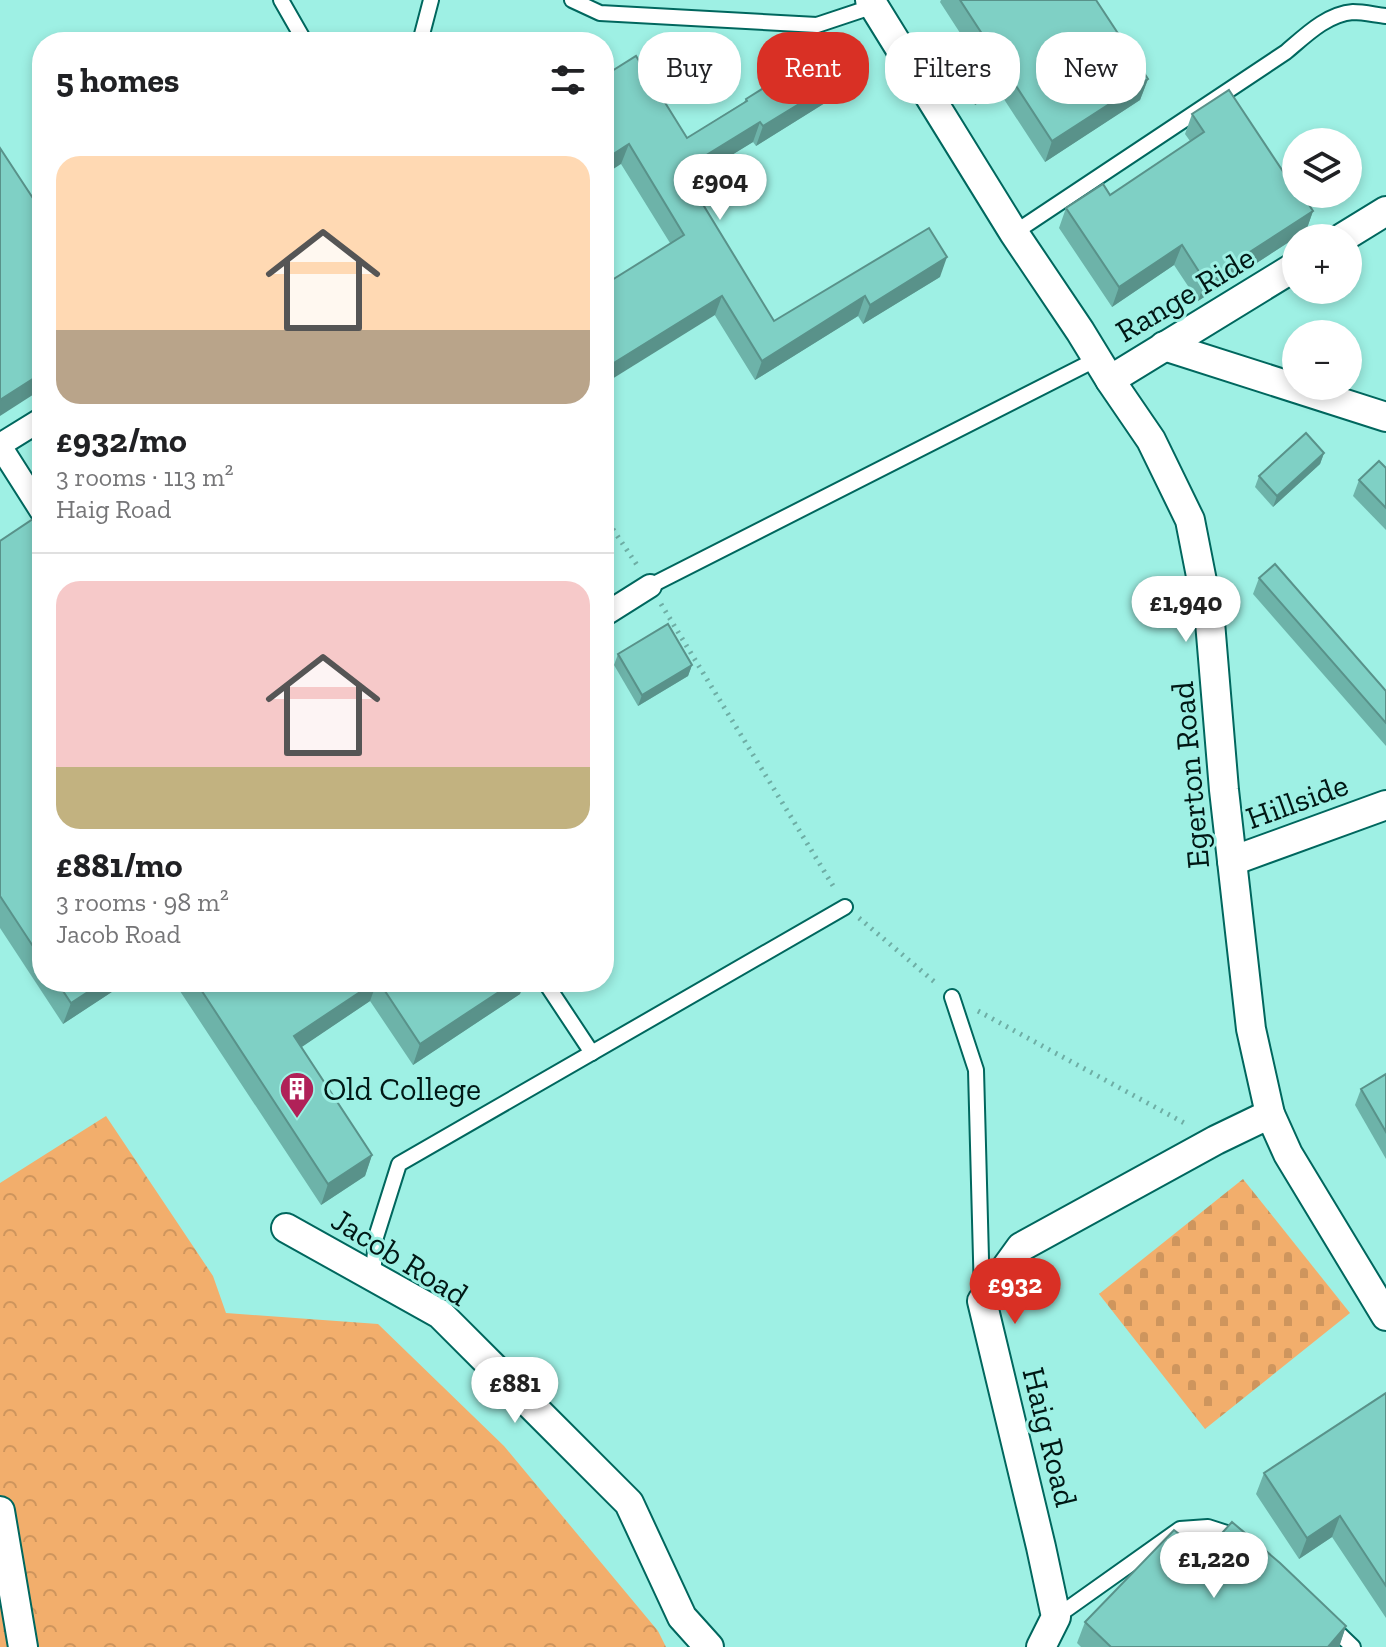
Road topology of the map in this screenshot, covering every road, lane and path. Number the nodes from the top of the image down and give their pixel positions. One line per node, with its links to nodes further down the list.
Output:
1 (281, 0): 6 (lane)
2 (431, 0): 7 (lane)
3 (572, 0): 4 (lane)
4 (875, 2): 10 (street, Egerton Road)
5 (1386, 16): 10 (lane)
6 (299, 32)
7 (423, 32)
8 (1386, 211): 9 (street)
9 (1362, 226)
10 (1014, 233): 13 (street, Egerton Road)
11 (1282, 274): 12 (street, Range Ride)
12 (1164, 346): 13 (street, Range Ride); 14 (street)
13 (1103, 370): 19 (lane); 22 (street, Egerton Road)
14 (1386, 417)
15 (32, 425): 16 (street)
16 (0, 446): 17 (street)
17 (32, 496)
18 (614, 531): 19 (path)
19 (650, 586): 20 (street); 23 (path)
20 (614, 609)
21 (1386, 805): 22 (street, Hillside)
22 (1232, 861): 27 (street, Egerton Road)
23 (845, 907): 25 (path); 26 (lane)
24 (552, 992): 26 (lane)
25 (952, 997): 28 (path); 31 (lane)
26 (592, 1053): 30 (lane)
27 (1270, 1114): 28 (street); 32 (street, Egerton Road)
28 (1216, 1140): 31 (street)
29 (286, 1228): 30 (street, Jacob Road)
30 (373, 1277): 38 (street, Jacob Road)
31 (982, 1301): 35 (street, Haig Road)
32 (1386, 1315)
33 (0, 1511): 37 (street)
34 (1247, 1546): 35 (lane)
35 (1056, 1617): 39 (street)
36 (1321, 1617): 40 (lane)
37 (23, 1647)
38 (709, 1647)
39 (1041, 1647)
40 (1353, 1647)

